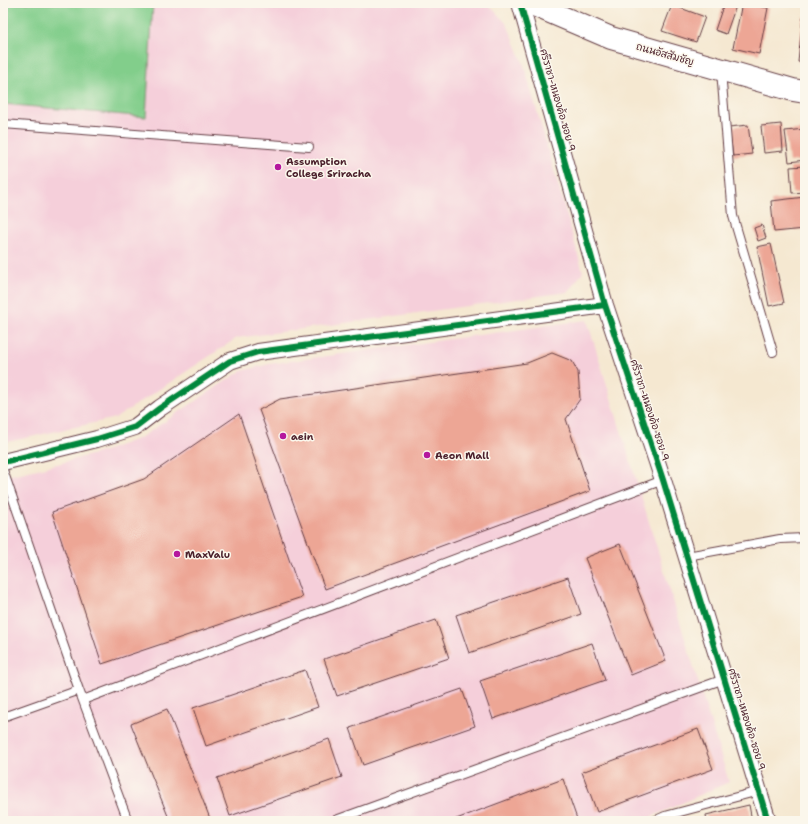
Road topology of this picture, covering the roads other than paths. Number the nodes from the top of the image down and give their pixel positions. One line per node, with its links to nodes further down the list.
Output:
1 (520, 3): 7 (street, ศรีราชา-หนองค้อ ซอย 9)
2 (529, 3): 3 (main road, ถนนอัสสัมชัญ)
3 (721, 70): 4 (main road, ถนนอัสสัมชัญ); 8 (lane)
4 (805, 92)
5 (3, 124): 6 (lane)
6 (309, 147)
7 (606, 305): 9 (street); 11 (street, ศรีราชา-หนองค้อ ซอย 9)
8 (773, 352)
9 (3, 462)
10 (3, 470): 15 (lane)
11 (663, 480): 13 (street, ศรีราชา-หนองค้อ ซอย 9); 16 (lane)
12 (805, 538): 13 (lane)
13 (687, 556): 14 (street, ศรีราชา-หนองค้อ ซอย 9)
14 (724, 679): 18 (street, ศรีราชา-หนองค้อ ซอย 9); 21 (lane)
15 (79, 690): 16 (lane); 17 (lane)
16 (83, 700): 20 (lane)
17 (3, 717)
18 (759, 791): 19 (lane); 23 (street, ศรีราชา-หนองค้อ ซอย 9)
19 (665, 819): 22 (lane)
20 (128, 821)
21 (333, 821)
22 (654, 821)
23 (768, 821)

